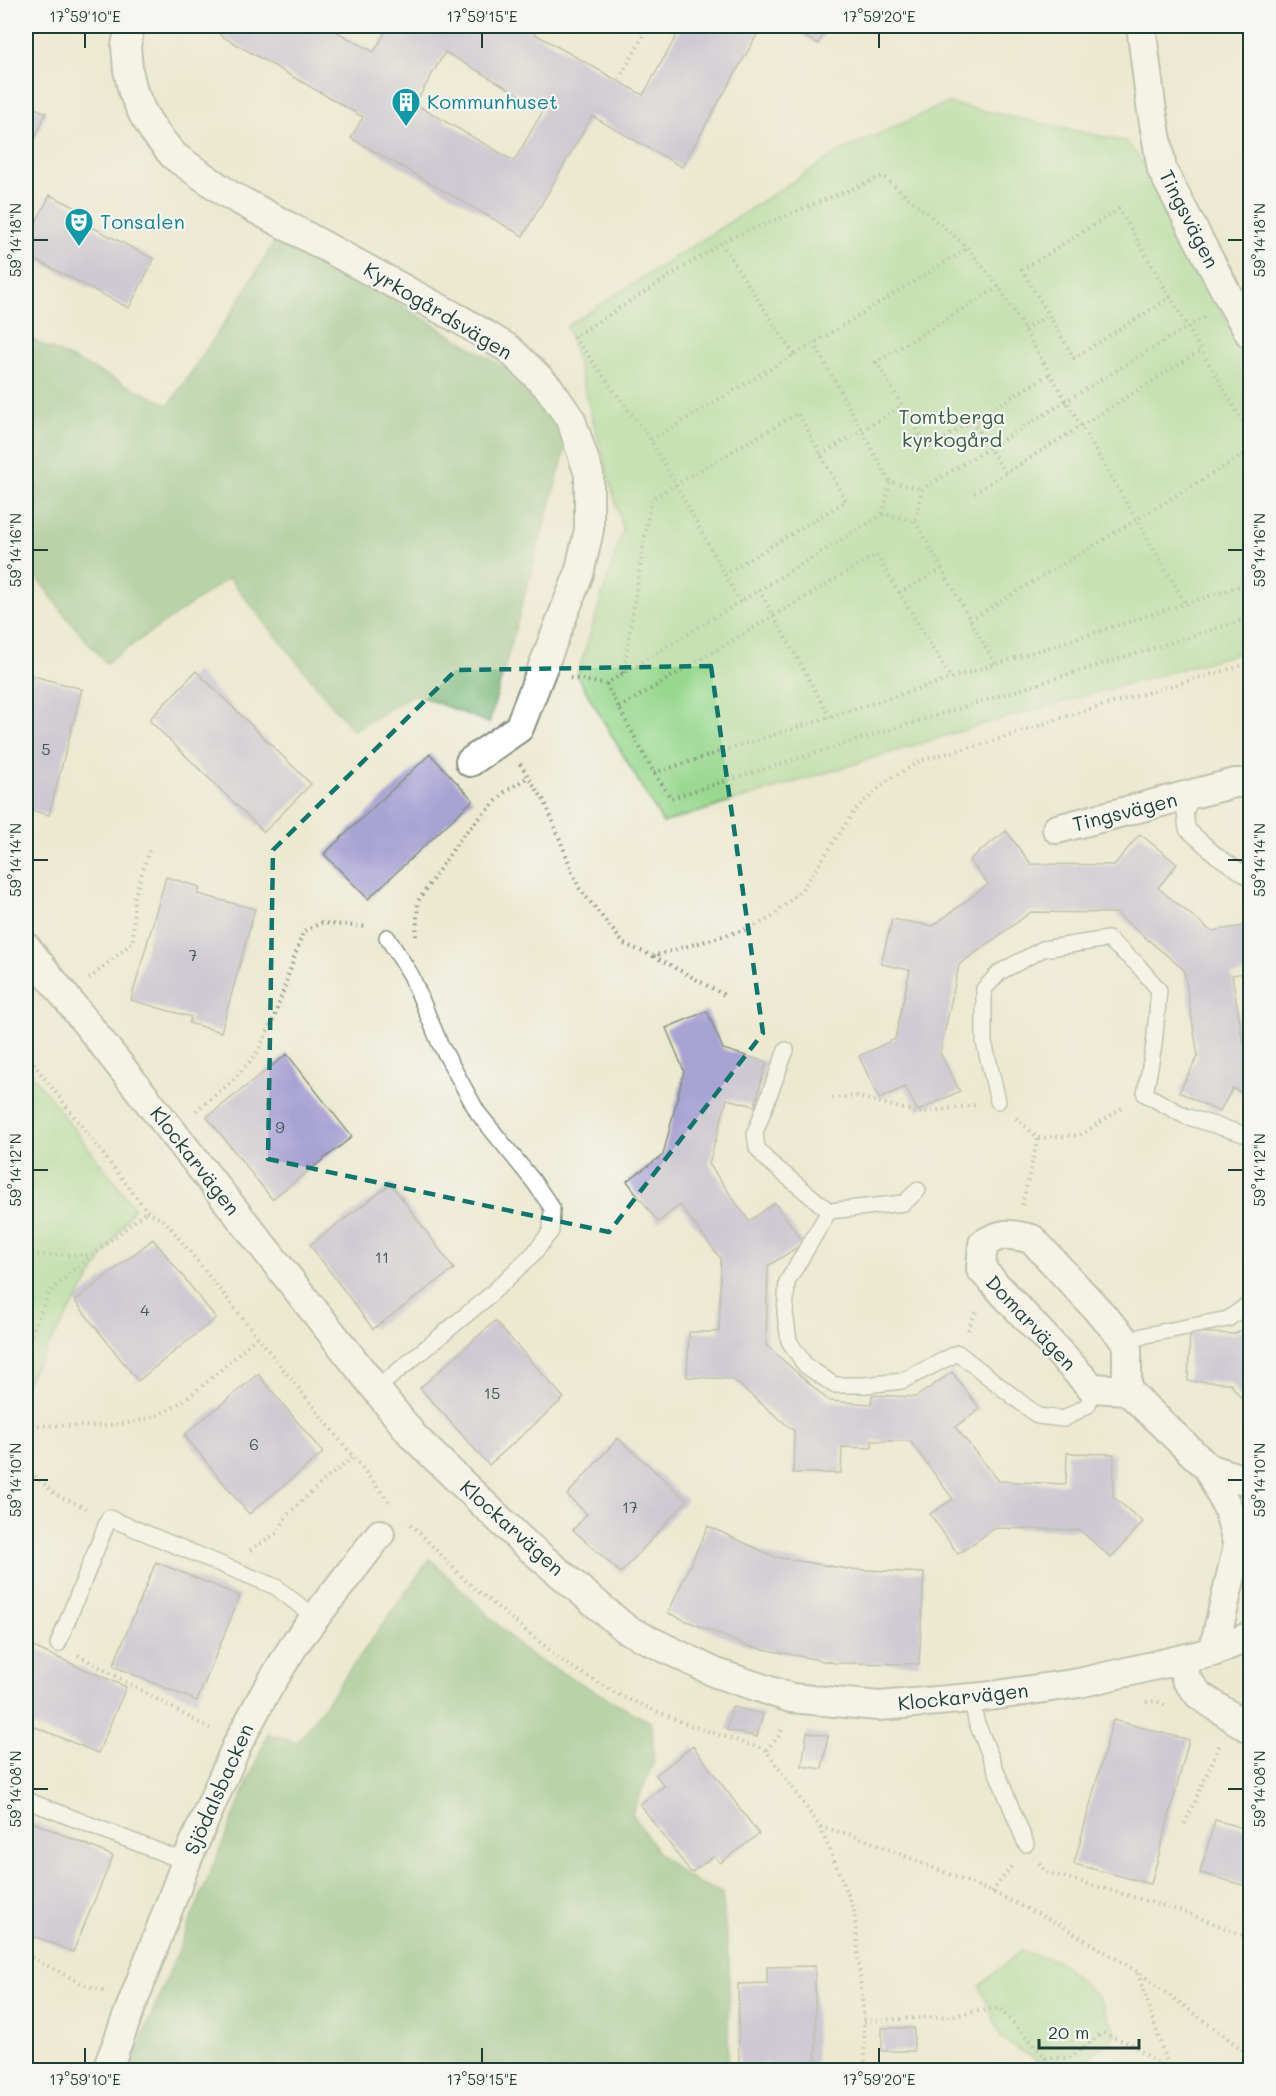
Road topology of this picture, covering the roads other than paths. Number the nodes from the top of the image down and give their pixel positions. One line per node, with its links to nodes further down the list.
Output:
1 (130, 26): 4 (street, Kyrkogårdsvägen)
2 (1141, 26): 3 (street, Tingsvägen)
3 (1251, 334)
4 (471, 762)
5 (1251, 783): 6 (street, Tingsvägen)
6 (1193, 795): 7 (street, Tingsvägen); 8 (lane, Tingsvägen)
7 (1057, 829)
8 (1251, 878)
9 (387, 937): 19 (lane)
10 (26, 947): 19 (street, Klockarvägen)
11 (786, 1050): 15 (lane)
12 (998, 1101): 13 (lane)
13 (1251, 1136)
14 (918, 1190): 15 (lane)
15 (829, 1211): 18 (lane)
16 (1251, 1303): 17 (lane)
17 (1127, 1342): 18 (street, Domarvägen); 20 (street)
18 (1092, 1388): 20 (street, Domarvägen)
19 (376, 1389): 29 (street, Klockarvägen)
20 (1127, 1390): 21 (street)
21 (1208, 1468): 22 (street); 27 (street)
22 (1251, 1482)
23 (380, 1534): 24 (street, Sjödalsbacken)
24 (314, 1617): 26 (lane); 33 (street, Sjödalsbacken)
25 (1251, 1636): 27 (street, Klockarvägen)
26 (58, 1644)
27 (1213, 1652): 28 (street, Klockarvägen)
28 (1181, 1660): 29 (street, Klockarvägen); 30 (street)
29 (972, 1698): 32 (lane)
30 (1251, 1730)
31 (26, 1800): 33 (lane)
32 (1026, 1844)
33 (186, 1862): 34 (street, Sjödalsbacken)
34 (107, 2070)

